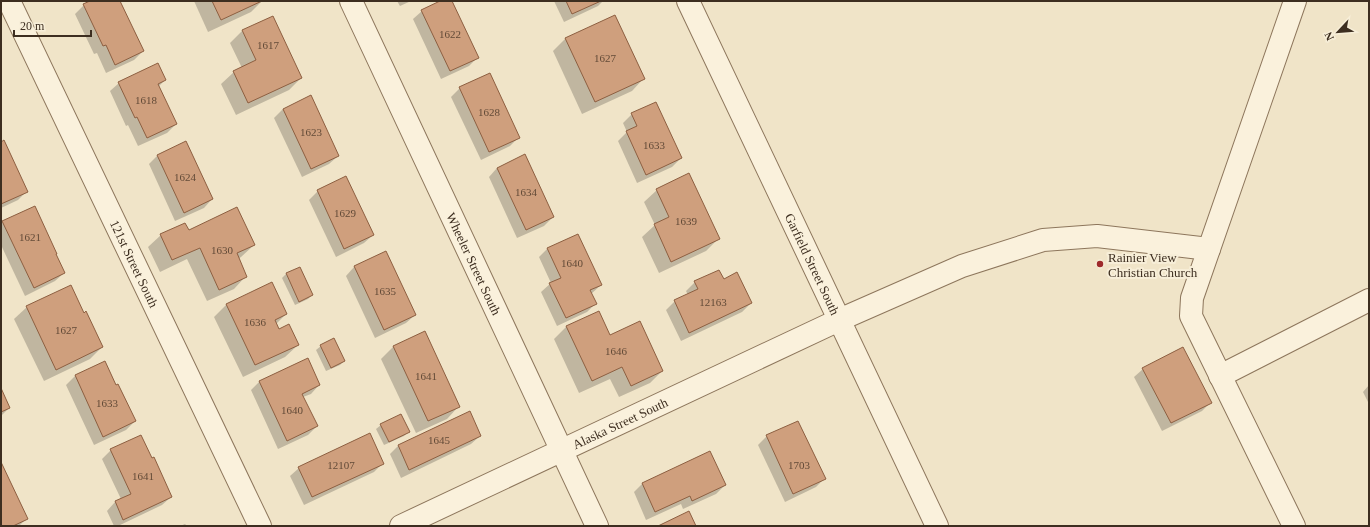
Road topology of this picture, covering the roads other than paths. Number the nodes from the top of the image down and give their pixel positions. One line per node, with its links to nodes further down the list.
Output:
1 (10, 1): 10 (street, 121st Street South)
2 (351, 1): 9 (street, Wheeler Street South)
3 (688, 1): 7 (street, Garfield Street South)
4 (1295, 1): 5 (street)
5 (1209, 249): 7 (street, Alaska Street South); 8 (street)
6 (1369, 300): 8 (street)
7 (840, 320): 9 (street, Alaska Street South); 13 (street, Garfield Street South)
8 (1220, 376): 14 (street)
9 (562, 450): 11 (street, Alaska Street South); 12 (street, Wheeler Street South)
10 (260, 526)
11 (401, 526)
12 (597, 526)
13 (937, 526)
14 (1294, 526)

